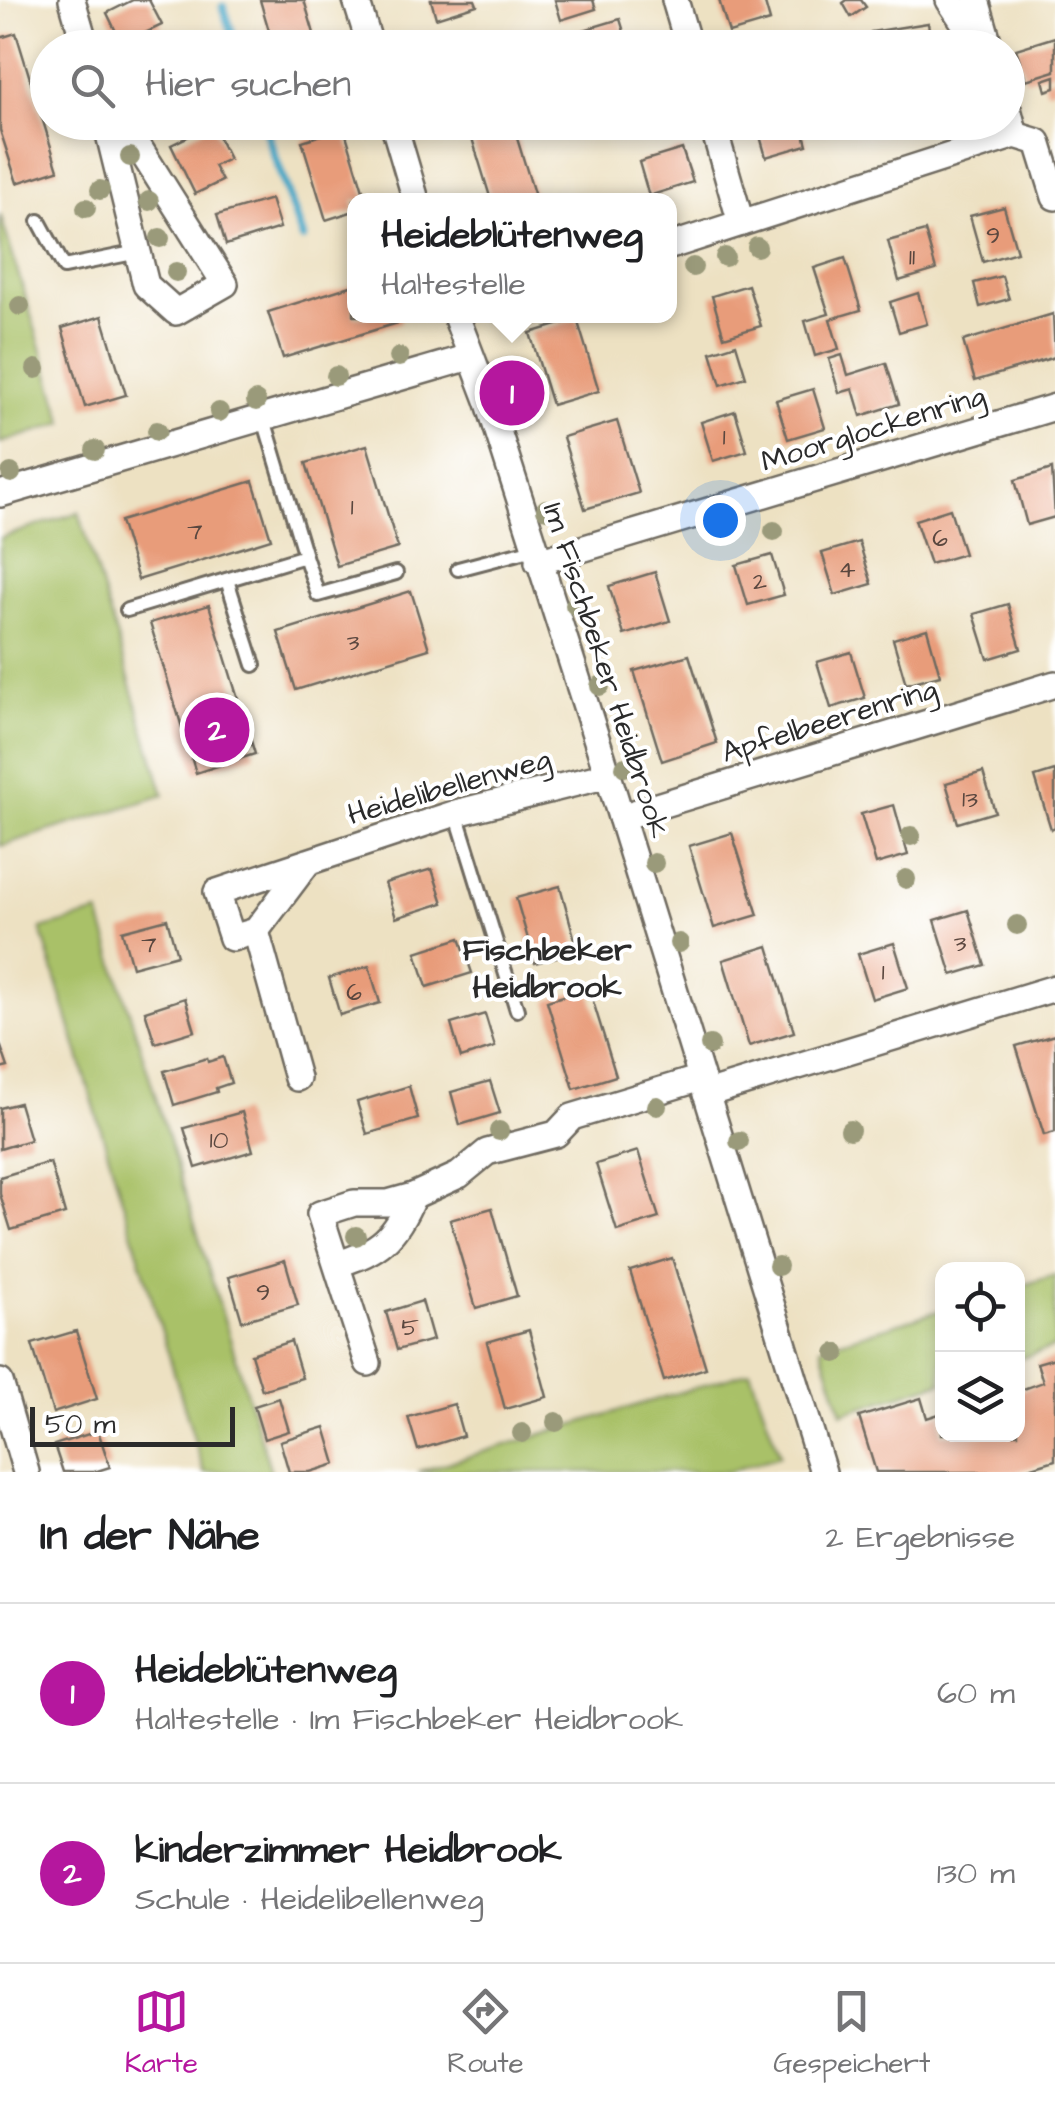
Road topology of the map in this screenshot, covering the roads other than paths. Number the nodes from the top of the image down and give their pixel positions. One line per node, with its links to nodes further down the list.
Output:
1 (72, 0): 6 (street)
2 (356, 0): 7 (street)
3 (675, 0): 8 (street)
4 (948, 0): 9 (street)
5 (976, 0): 10 (street)
6 (81, 30)
7 (365, 30)
8 (684, 30)
9 (968, 30)
10 (985, 30)
11 (1036, 138): 17 (street); 19 (street)
12 (110, 140): 21 (street)
13 (135, 140): 21 (street)
14 (398, 140): 16 (street)
15 (717, 140): 19 (street)
16 (414, 193)
17 (1055, 197)
18 (39, 220): 21 (lane)
19 (741, 223): 20 (street)
20 (677, 244)
21 (138, 252)
22 (458, 323): 23 (street, Im Fischbeker Heidbrook)
23 (470, 357): 25 (street); 28 (street, Im Fischbeker Heidbrook)
24 (1055, 407): 28 (street, Moorglockenring)
25 (262, 415): 26 (street); 27 (lane)
26 (0, 494)
27 (305, 556): 30 (lane); 31 (lane)
28 (536, 556): 29 (lane); 35 (street, Im Fischbeker Heidbrook)
29 (458, 569)
30 (396, 573)
31 (227, 580): 32 (lane); 33 (lane)
32 (127, 610)
33 (254, 665)
34 (1055, 684): 37 (street, Apfelbeerenring)
35 (608, 775): 36 (street, Heidelibellenweg); 37 (street, Im Fischbeker Heidbrook)
36 (456, 813): 38 (street, Heidelibellenweg); 41 (lane)
37 (621, 817): 43 (street, Im Fischbeker Heidbrook)
38 (308, 862): 39 (street); 39 (street, Heidelibellenweg)
39 (256, 932): 42 (street)
40 (1055, 988): 43 (street)
41 (517, 1010)
42 (297, 1078)
43 (703, 1086): 44 (street); 49 (street, Im Fischbeker Heidbrook)
44 (412, 1196): 45 (street); 45 (street)
45 (337, 1264): 46 (street)
46 (368, 1364)
47 (0, 1382): 48 (street)
48 (26, 1472)
49 (822, 1472)

